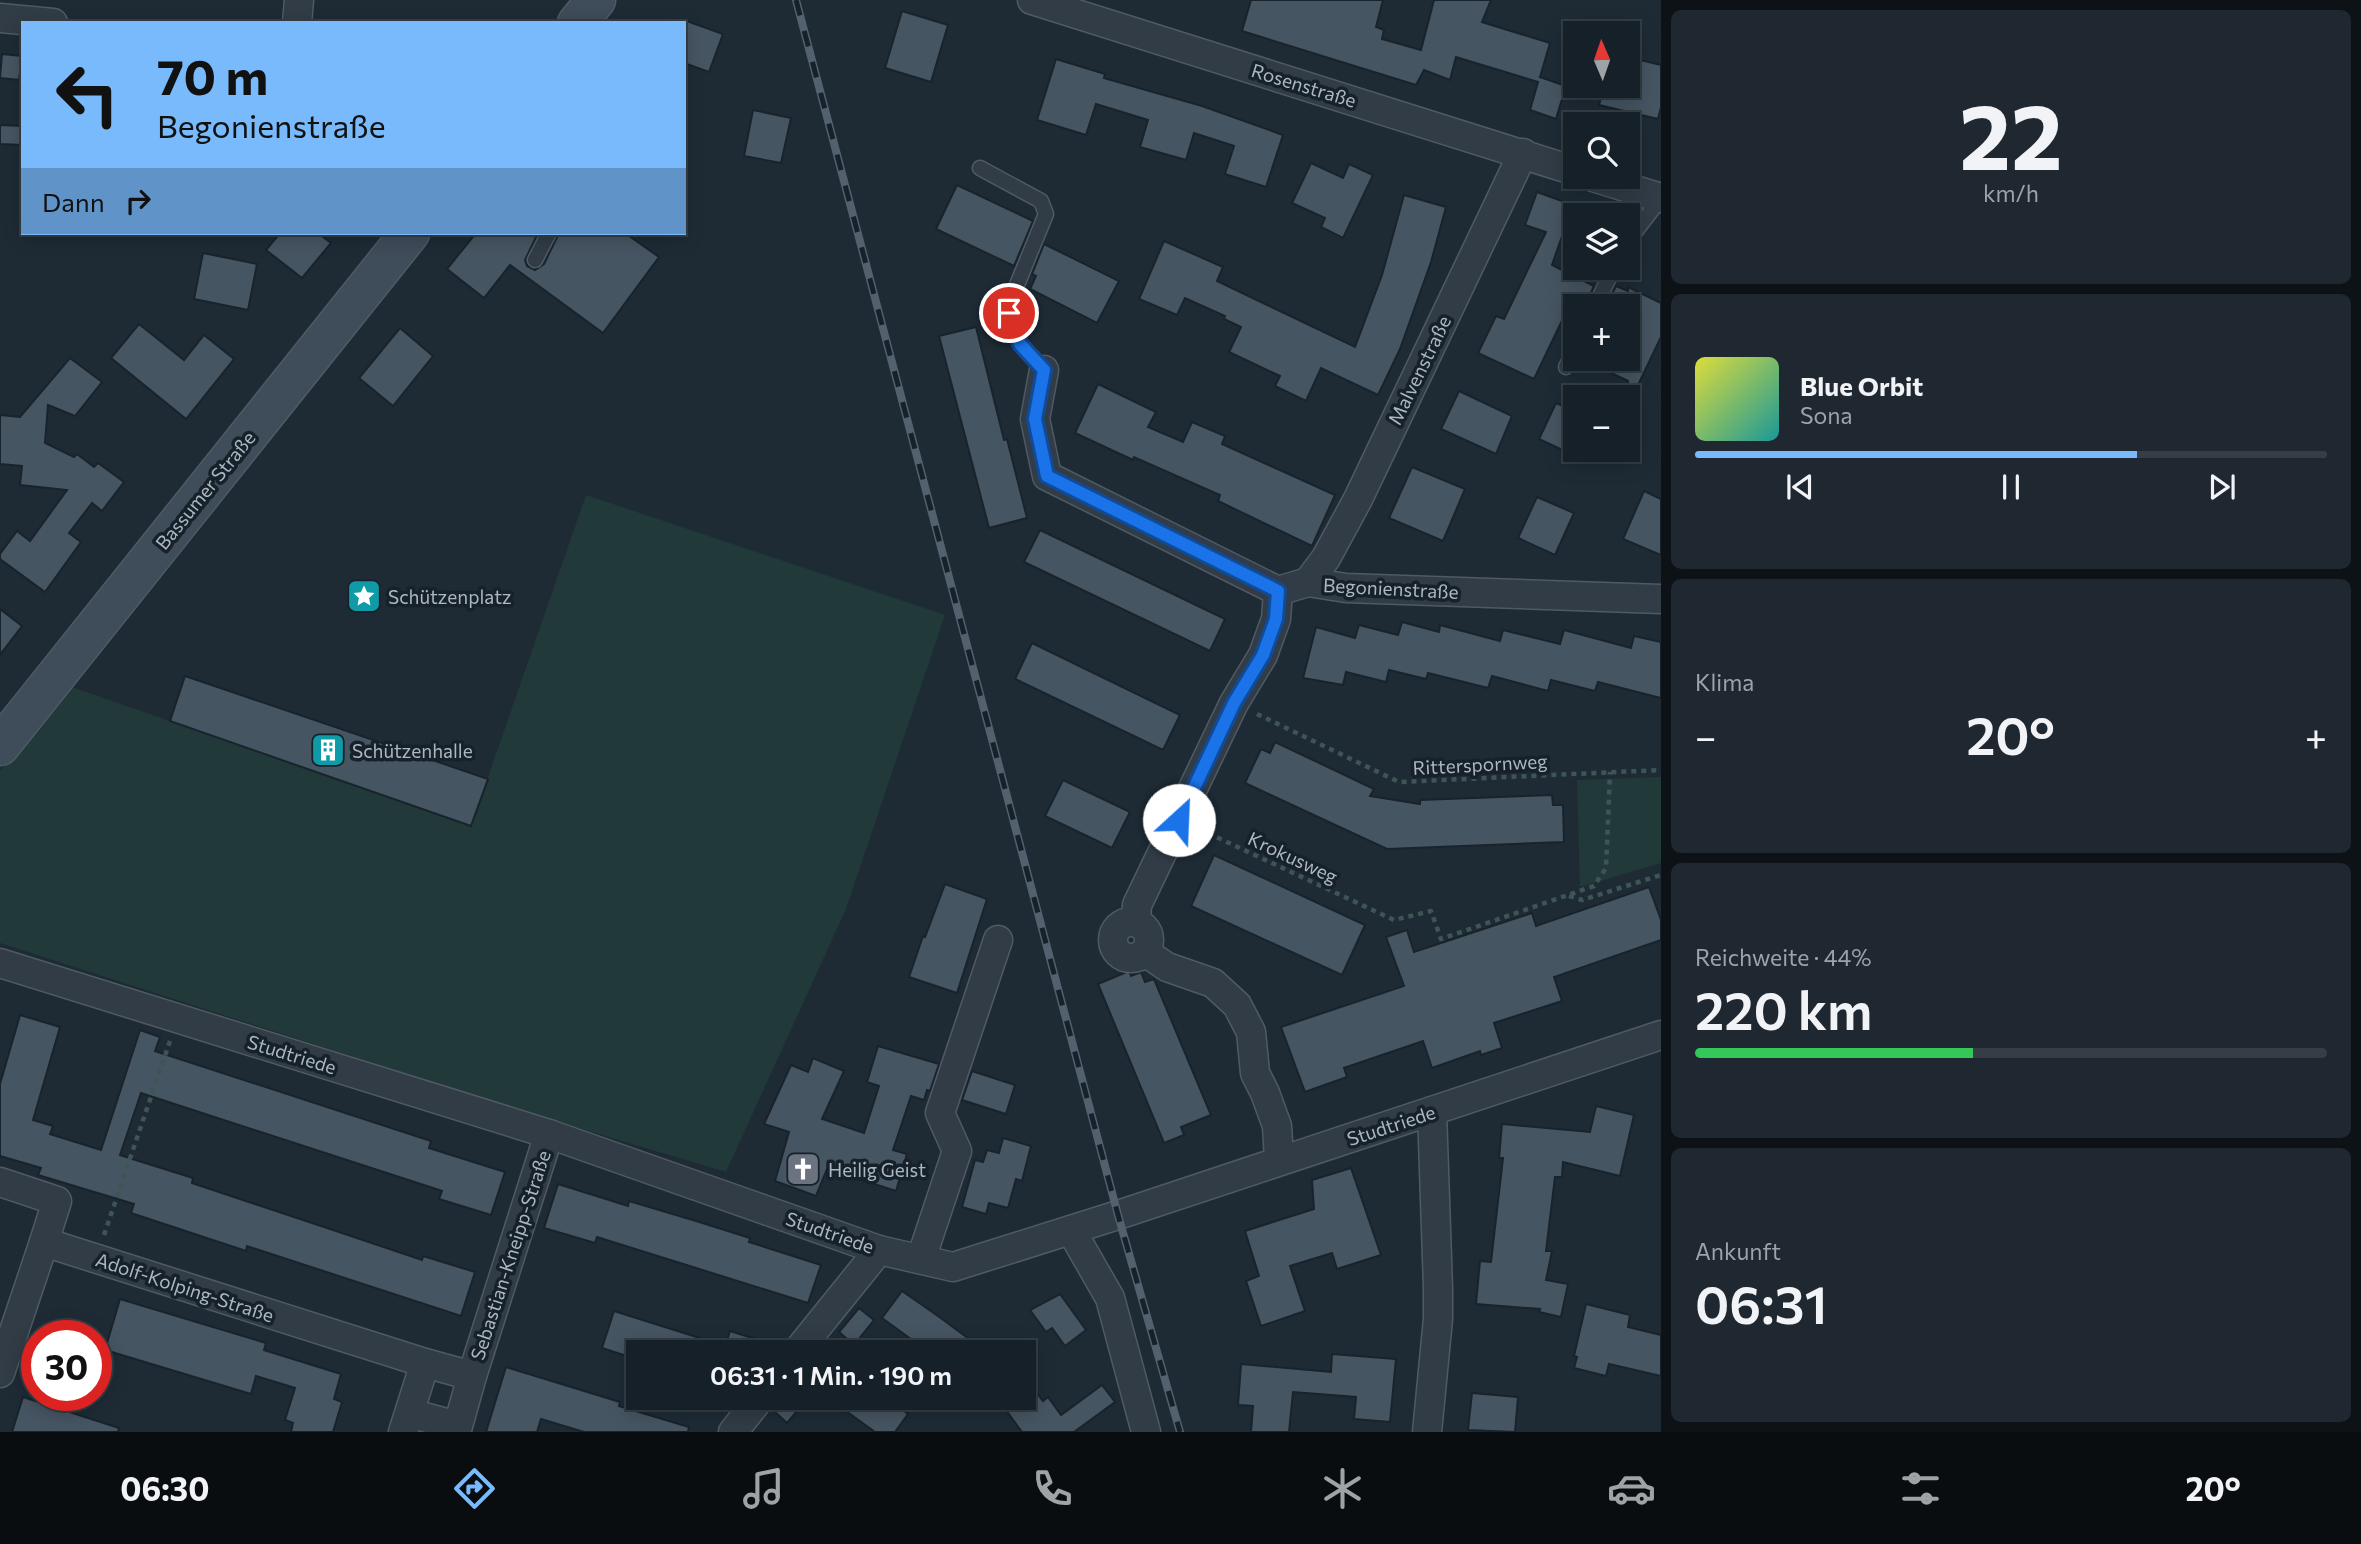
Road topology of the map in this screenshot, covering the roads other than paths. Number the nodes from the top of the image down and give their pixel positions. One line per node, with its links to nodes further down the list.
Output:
1 (299, 0): 6 (street)
2 (596, 0): 7 (street)
3 (1032, 0): 8 (street, Rosenstraße)
4 (0, 18): 5 (street)
5 (32, 21)
6 (297, 21)
7 (580, 21)
8 (1523, 153): 9 (street, Rosenstraße); 18 (street, Malvenstraße)
9 (1563, 167)
10 (980, 168): 17 (lane)
11 (1632, 189): 12 (street)
12 (1661, 198): 13 (lane)
13 (1640, 225)
14 (408, 235): 21 (street, Bassumer Straße)
15 (548, 235): 16 (lane)
16 (535, 260)
17 (1044, 370): 19 (street)
18 (1308, 582): 19 (street, Begonienstraße); 20 (street, Begonienstraße)
19 (1278, 591): 27 (street)
20 (1661, 599)
21 (0, 746)
22 (998, 940): 32 (street)
23 (0, 962): 26 (street, Studtriede)
24 (1661, 1035): 25 (street, Studtriede)
25 (1432, 1111): 27 (street, Studtriede); 42 (street)
26 (549, 1134): 31 (street, Studtriede); 37 (street, Sebastian-Kneipp-Straße)
27 (1279, 1160): 29 (street, Studtriede)
28 (0, 1182): 30 (street)
29 (1071, 1230): 32 (street, Studtriede); 41 (street)
30 (44, 1242): 33 (street); 35 (street, Adolf-Kolping-Straße)
31 (879, 1250): 32 (street, Studtriede); 34 (street)
32 (921, 1259)
33 (7, 1327): 36 (street)
34 (806, 1340)
35 (425, 1363): 37 (street, Sebastian-Kneipp-Straße); 39 (street, Sebastian-Kneipp-Straße)
36 (0, 1373)
37 (472, 1376): 39 (street, Sebastian-Kneipp-Straße)
38 (750, 1410): 40 (street)
39 (406, 1422)
40 (733, 1432)
41 (1146, 1432)
42 (1427, 1432)

